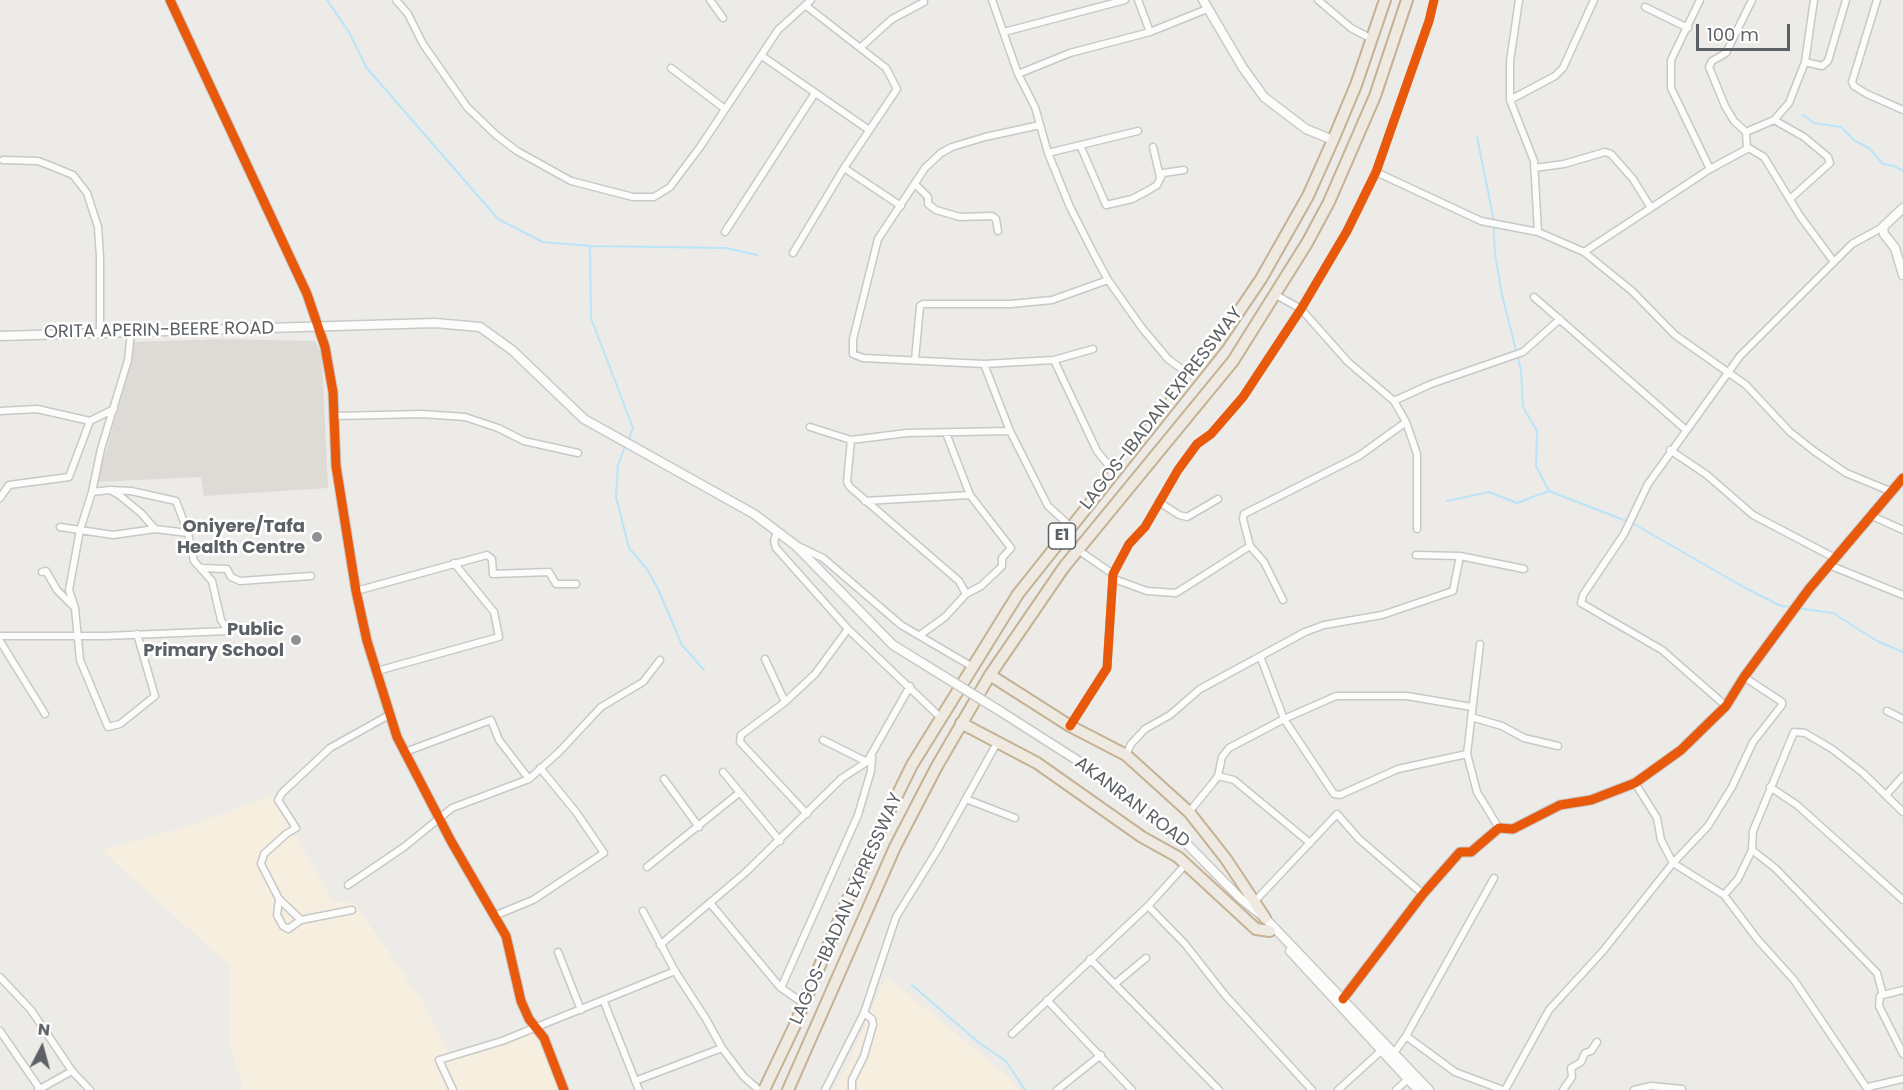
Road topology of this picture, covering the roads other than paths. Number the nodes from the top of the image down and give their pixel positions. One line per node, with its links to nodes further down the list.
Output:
1 (170, 0): 72 (street)
2 (396, 0): 35 (street)
3 (710, 0): 23 (street)
4 (992, 0): 25 (street)
5 (1125, 0): 25 (street)
6 (1138, 0): 26 (street)
7 (1203, 0): 22 (street)
8 (1318, 0): 27 (street)
9 (1385, 0): 27 (highway, LAGOS-IBADAN EXPRESSWAY / E1)
10 (1407, 0): 68 (highway, LAGOS-IBADAN EXPRESSWAY / E1)
11 (1434, 0): 52 (street)
12 (1519, 0): 34 (street)
13 (1594, 0): 34 (street)
14 (1700, 0): 24 (street)
15 (1752, 0): 41 (street)
16 (1814, 0): 30 (street)
17 (1846, 0): 30 (street)
18 (1877, 0): 36 (street)
19 (924, 2): 28 (street)
20 (808, 3): 28 (street); 29 (street)
21 (1645, 7): 24 (street)
22 (1207, 9): 26 (street); 42 (street)
23 (723, 18)
24 (1688, 28): 50 (street)
25 (1004, 32): 32 (street)
26 (1150, 32): 32 (street)
27 (1372, 39): 42 (highway, LAGOS-IBADAN EXPRESSWAY / E1)
28 (861, 47): 39 (street)
29 (762, 56): 33 (street); 35 (street)
30 (1805, 62): 37 (street)
31 (671, 68): 35 (street)
32 (1018, 74): 38 (street)
33 (815, 93): 39 (street); 61 (street)
34 (1510, 100): 49 (street)
35 (725, 110)
36 (1903, 110)
37 (1774, 120): 41 (street); 55 (street)
38 (1040, 126): 46 (street); 54 (street)
39 (869, 130): 48 (street)
40 (1138, 131): 43 (street)
41 (1746, 132): 45 (street)
42 (1333, 141): 81 (highway, LAGOS-IBADAN EXPRESSWAY / E1)
43 (1080, 145): 46 (street); 53 (street)
44 (1153, 147): 53 (street)
45 (1747, 147): 50 (street); 55 (street)
46 (1048, 153): 67 (street)
47 (3, 160): 74 (street)
48 (844, 168): 56 (street); 64 (street)
49 (1534, 168): 57 (street); 62 (street)
50 (1710, 169): 57 (street)
51 (1184, 170): 53 (street)
52 (1376, 172): 62 (street); 70 (street)
53 (1160, 177)
54 (915, 184): 56 (street); 60 (street)
55 (1791, 199): 65 (street)
56 (901, 206): 77 (street)
57 (1651, 208): 63 (street)
58 (1903, 208): 59 (street)
59 (1883, 226): 65 (street); 66 (street)
60 (998, 231)
61 (725, 232)
62 (1538, 232): 63 (street)
63 (1584, 252): 80 (street)
64 (793, 253)
65 (1834, 262): 80 (street)
66 (1903, 275)
67 (1108, 280): 77 (street); 81 (street)
68 (1276, 295): 70 (street); 117 (highway, LAGOS-IBADAN EXPRESSWAY / E1)
69 (1534, 297): 71 (street)
70 (1301, 309): 82 (street); 105 (street)
71 (1560, 319): 82 (street); 89 (street)
72 (319, 327): 73 (street, ORITA APERIN-BEERE ROAD); 85 (street); 93 (street, ORITA APERIN-BEERE ROAD)
73 (131, 332): 74 (street, ORITA APERIN-BEERE ROAD); 83 (street)
74 (100, 333): 75 (street, ORITA APERIN-BEERE ROAD)
75 (0, 336)
76 (1093, 349): 78 (street)
77 (915, 360): 79 (street)
78 (1054, 360): 79 (street); 96 (street)
79 (984, 364): 90 (street)
80 (1728, 374): 89 (street); 100 (street)
81 (1191, 376): 96 (highway, LAGOS-IBADAN EXPRESSWAY / E1)
82 (1394, 401): 87 (street)
83 (114, 410): 86 (street); 99 (street)
84 (0, 411): 86 (street)
85 (335, 416): 95 (street); 128 (street)
86 (90, 421): 102 (street)
87 (1406, 422): 110 (street); 116 (street)
88 (810, 427): 92 (street)
89 (1686, 430): 94 (street)
90 (1010, 431): 91 (street); 107 (street)
91 (946, 433): 92 (street); 101 (street)
92 (851, 440): 104 (street)
93 (636, 448): 113 (street, AKANRAN ROAD)
94 (1670, 450): 120 (street); 149 (street)
95 (578, 453)
96 (1114, 472): 107 (highway, LAGOS-IBADAN EXPRESSWAY / E1)
97 (1903, 478): 100 (street)
98 (110, 490): 99 (street); 109 (street); 114 (street)
99 (92, 492): 111 (street)
100 (1890, 492): 106 (street)
101 (970, 495): 104 (street); 129 (street)
102 (0, 498)
103 (1218, 500): 105 (street)
104 (864, 501): 129 (street)
105 (1159, 502): 126 (street)
106 (1872, 516): 112 (street); 120 (street)
107 (1070, 526): 143 (highway, LAGOS-IBADAN EXPRESSWAY / E1)
108 (60, 527): 111 (street)
109 (155, 529): 111 (street); 114 (street)
110 (1417, 529)
111 (80, 530): 132 (street)
112 (1903, 530)
113 (777, 532): 115 (street, AKANRAN ROAD); 133 (street)
114 (188, 533): 122 (street)
115 (795, 545): 135 (street); 198 (street, AKANRAN ROAD, bridge)
116 (1250, 546): 126 (street); 131 (street)
117 (1078, 550): 126 (street); 145 (highway, LAGOS-IBADAN EXPRESSWAY / E1)
118 (1416, 555): 119 (street)
119 (1460, 556): 123 (street); 140 (street)
120 (1832, 562): 130 (street); 146 (street)
121 (454, 563): 127 (street); 128 (street); 144 (street)
122 (202, 568): 125 (street); 134 (street)
123 (1524, 569)
124 (42, 572): 132 (street)
125 (311, 576)
126 (1113, 576): 159 (street)
127 (576, 584)
128 (356, 591): 144 (street)
129 (966, 594): 135 (street)
130 (1903, 595)
131 (1283, 600)
132 (75, 608): 137 (street)
133 (848, 629): 147 (street); 148 (street)
134 (137, 634): 137 (street); 137 (street)
135 (920, 635): 143 (street)
136 (0, 636): 137 (street)
137 (78, 636)
138 (0, 642): 152 (street)
139 (1480, 644): 150 (street)
140 (1260, 656): 156 (street); 164 (street)
141 (765, 659): 148 (street)
142 (660, 660): 167 (street)
143 (971, 666): 154 (highway, LAGOS-IBADAN EXPRESSWAY / E1)
144 (377, 671): 153 (street)
145 (990, 675): 158 (highway, LAGOS-IBADAN EXPRESSWAY / E1); 159 (highway)
146 (1744, 677): 149 (street); 188 (street)
147 (910, 686): 154 (street); 166 (street)
148 (785, 702): 180 (street)
149 (1726, 706): 173 (street)
150 (1472, 707): 155 (street); 156 (street)
151 (1887, 711): 157 (street)
152 (45, 714)
153 (389, 715): 163 (street); 195 (street)
154 (939, 717): 219 (highway, LAGOS-IBADAN EXPRESSWAY / E1)
155 (1471, 717): 162 (street); 165 (street)
156 (1284, 719): 165 (street); 169 (street)
157 (1903, 719)
158 (961, 723): 161 (highway); 244 (highway, LAGOS-IBADAN EXPRESSWAY / E1)
159 (1070, 726): 164 (highway)
160 (823, 740): 166 (street)
161 (998, 741): 177 (street); 189 (highway)
162 (1558, 746)
163 (405, 752): 172 (street); 181 (street)
164 (1126, 754): 178 (highway)
165 (1467, 754): 184 (street)
166 (869, 759): 180 (street); 213 (street)
167 (540, 768): 172 (street); 202 (street)
168 (723, 772): 175 (street)
169 (1218, 776): 178 (street); 186 (street)
170 (1903, 776): 176 (street)
171 (664, 779): 183 (street)
172 (529, 780): 181 (street)
173 (1635, 783): 184 (street); 188 (street)
174 (1770, 787): 176 (street); 187 (street); 196 (street)
175 (739, 793): 183 (street); 185 (street)
176 (1886, 795): 179 (street)
177 (966, 799): 182 (street); 221 (street)
178 (1189, 812): 198 (highway)
179 (1903, 812)
180 (807, 814): 185 (street)
181 (439, 818): 192 (street); 202 (street)
182 (1015, 818)
183 (699, 827): 190 (street)
184 (1498, 828): 193 (street)
185 (780, 841): 197 (street)
186 (1310, 843): 193 (street); 198 (street)
187 (1752, 850): 194 (street); 215 (street)
188 (1673, 863): 194 (street); 255 (street)
189 (1186, 864): 199 (street); 205 (highway)
190 (647, 867)
191 (1494, 878): 225 (street)
192 (348, 885)
193 (1423, 894): 216 (street)
194 (1725, 895): 238 (street)
195 (279, 899): 204 (street); 204 (street)
196 (1903, 900)
197 (710, 903): 206 (street); 213 (street)
198 (1254, 904): 203 (highway); 205 (street, AKANRAN ROAD)
199 (1148, 906): 209 (street); 250 (street)
200 (352, 910): 204 (street)
201 (643, 911): 206 (street)
202 (494, 916): 222 (street)
203 (1265, 918): 216 (street)
204 (301, 920)
205 (1270, 931): 228 (street, AKANRAN ROAD)
206 (660, 945): 210 (street)
207 (558, 952): 220 (street)
208 (1146, 958): 212 (street)
209 (1090, 959): 212 (street); 217 (street)
210 (675, 972): 218 (street); 227 (street)
211 (0, 977): 232 (street)
212 (1116, 983): 249 (street)
213 (781, 988): 219 (street)
214 (1903, 990): 215 (street)
215 (1883, 995): 230 (street)
216 (1343, 999): 229 (street)
217 (1047, 1000): 224 (street); 231 (street)
218 (604, 1002): 220 (street); 235 (street)
219 (804, 1004): 243 (highway, LAGOS-IBADAN EXPRESSWAY / E1)
220 (581, 1010): 222 (street)
221 (864, 1013): 245 (street); 246 (street)
222 (536, 1026): 240 (street); 241 (street)
223 (0, 1032): 236 (street)
224 (1012, 1034)
225 (1406, 1036): 229 (street); 255 (street)
226 (1597, 1042): 256 (street)
227 (722, 1048): 235 (street); 243 (street)
228 (1382, 1050): 233 (street, AKANRAN ROAD); 251 (street)
229 (1394, 1053): 254 (street)
230 (1903, 1054)
231 (1101, 1055): 247 (street); 248 (street)
232 (72, 1071): 236 (street); 239 (street)
233 (1408, 1079): 252 (street); 253 (street, AKANRAN ROAD)
234 (1903, 1079): 238 (street)
235 (635, 1081): 242 (street)
236 (39, 1089)
237 (1682, 1089): 257 (street)
238 (1868, 1089)
239 (90, 1090)
240 (453, 1090)
241 (564, 1090)
242 (639, 1090)
243 (762, 1090)
244 (788, 1090)
245 (825, 1090)
246 (852, 1090)
247 (1057, 1090)
248 (1132, 1090)
249 (1219, 1090)
250 (1312, 1090)
251 (1338, 1090)
252 (1396, 1090)
253 (1418, 1090)
254 (1429, 1090)
255 (1504, 1090)
256 (1563, 1090)
257 (1634, 1090)

